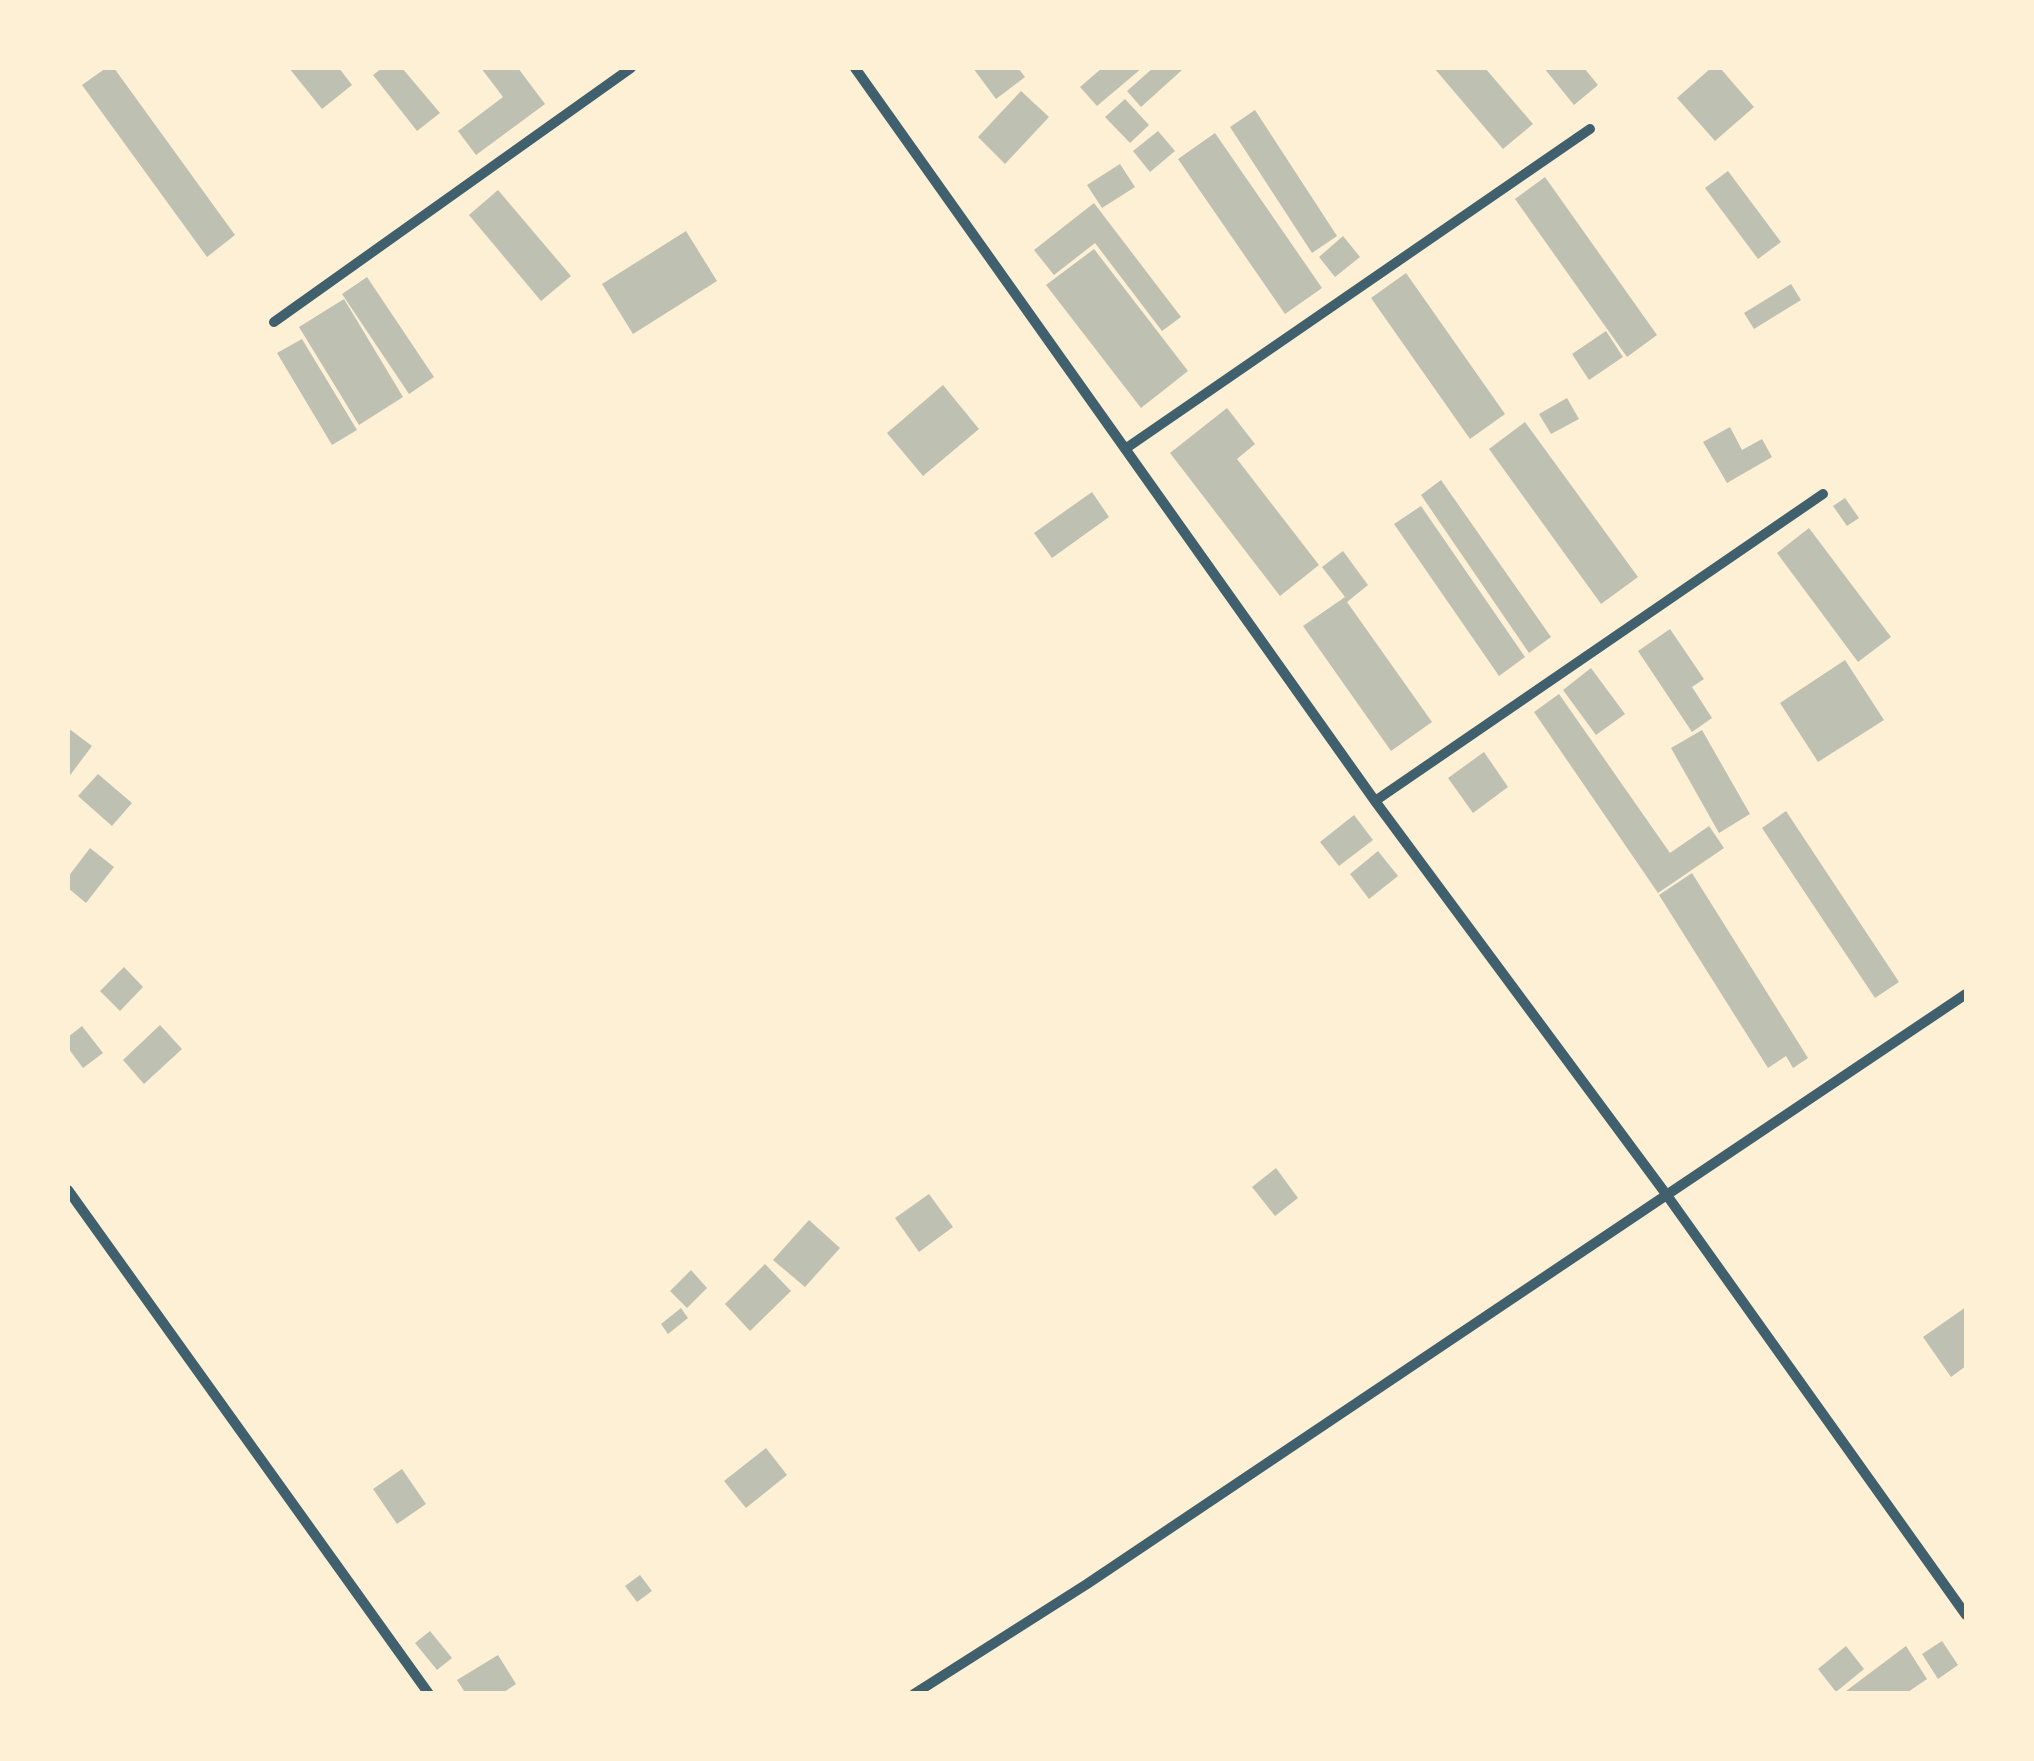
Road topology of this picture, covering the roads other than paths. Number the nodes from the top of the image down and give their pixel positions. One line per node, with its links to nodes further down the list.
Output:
1 (631, 68): 4 (street)
2 (855, 68): 5 (street)
3 (1590, 129): 5 (street)
4 (274, 322)
5 (1125, 449): 7 (street)
6 (1823, 494): 7 (street)
7 (1375, 801): 10 (street)
8 (1966, 994): 10 (street)
9 (68, 1190): 12 (street)
10 (1666, 1194): 11 (street); 13 (street)
11 (1966, 1615)
12 (429, 1694)
13 (914, 1694)

